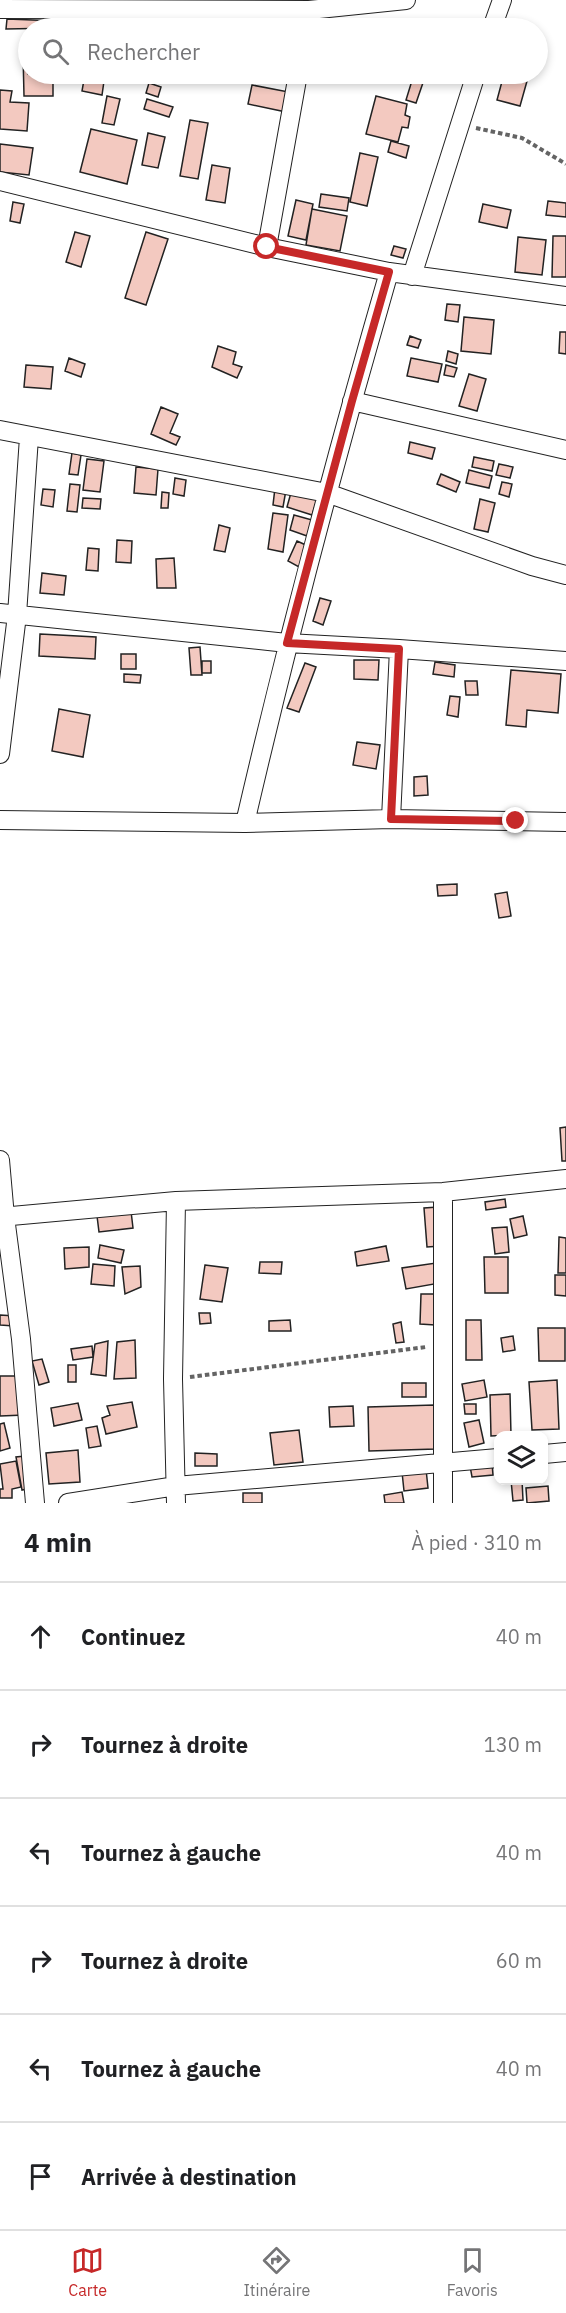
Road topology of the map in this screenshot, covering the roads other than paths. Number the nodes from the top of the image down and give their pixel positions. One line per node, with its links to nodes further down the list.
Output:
1 (406, 0): 3 (street)
2 (502, 0): 5 (street)
3 (310, 5): 4 (street)
4 (0, 9)
5 (496, 18)
6 (296, 84): 9 (street)
7 (473, 84): 11 (street)
8 (0, 181): 9 (street)
9 (267, 247): 10 (street)
10 (389, 272): 11 (street); 13 (street)
11 (412, 276): 12 (street)
12 (566, 296)
13 (352, 401): 16 (street); 17 (street)
14 (0, 430): 15 (street)
15 (29, 437): 17 (street); 19 (street)
16 (566, 450)
17 (327, 493): 18 (street); 20 (street)
18 (566, 575)
19 (8, 614): 20 (street); 23 (street)
20 (287, 643): 21 (street); 27 (street)
21 (399, 649): 22 (street); 24 (street)
22 (566, 661)
23 (0, 754)
24 (391, 819): 26 (street); 27 (street)
25 (0, 820): 27 (street)
26 (566, 822)
27 (245, 823)
28 (0, 1160): 32 (street)
29 (566, 1179): 30 (street)
30 (443, 1192): 31 (street); 36 (street)
31 (176, 1202): 32 (street); 37 (street)
32 (2, 1217): 38 (street)
33 (566, 1452): 34 (street)
34 (548, 1454)
35 (494, 1458): 36 (street)
36 (442, 1464): 37 (street); 40 (street)
37 (176, 1495): 39 (street)
38 (35, 1503)
39 (68, 1503)
40 (443, 1503)

